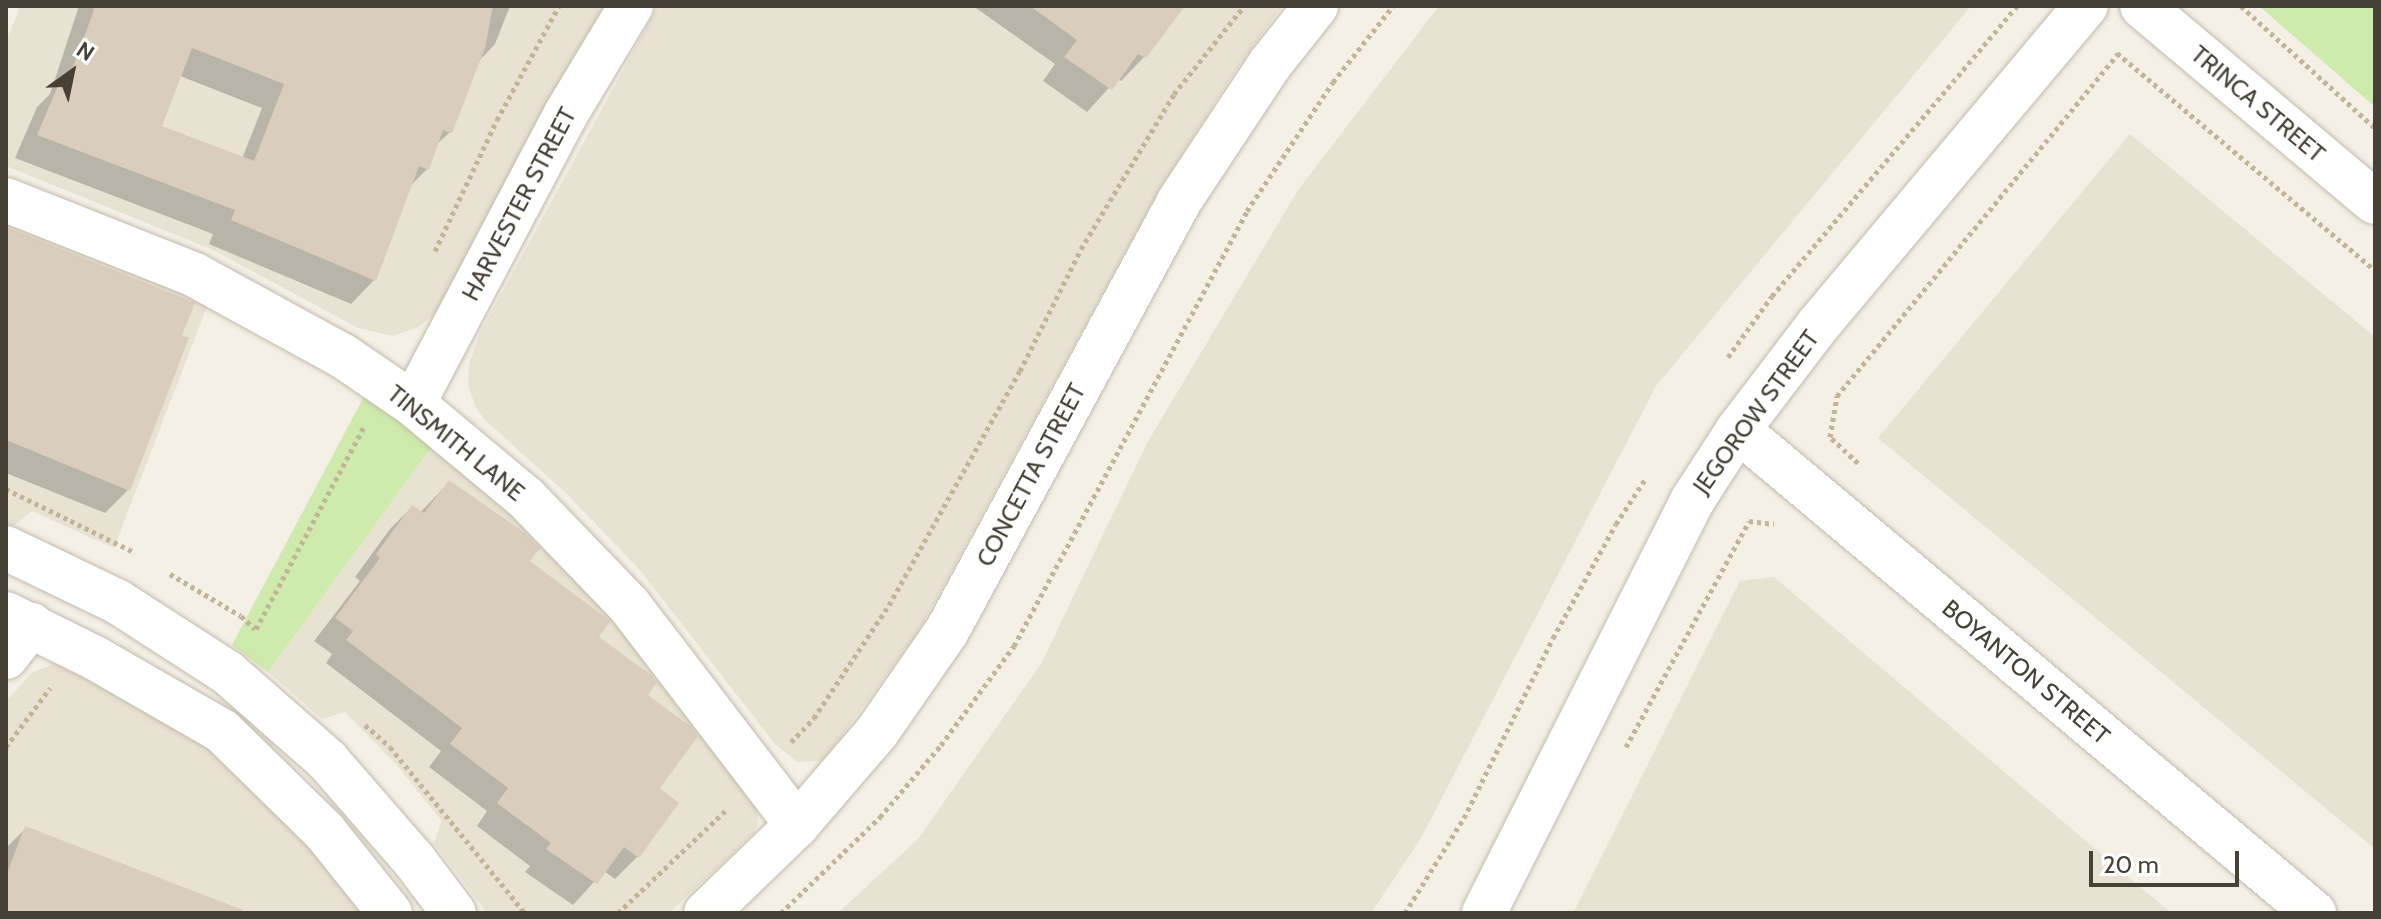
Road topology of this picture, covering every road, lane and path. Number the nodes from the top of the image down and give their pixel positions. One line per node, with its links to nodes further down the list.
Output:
1 (631, 6): 13 (street, HARVESTER STREET)
2 (1244, 6): 22 (path)
3 (1316, 6): 23 (street, CONCETTA STREET)
4 (1393, 6): 28 (path)
5 (2142, 6): 11 (street, TRINCA STREET)
6 (2241, 6): 9 (path)
7 (2081, 12): 8 (path); 14 (street, JEGOROW STREET)
8 (2118, 54): 12 (path); 15 (path)
9 (2375, 128)
10 (6, 200): 13 (street, TINSMITH LANE)
11 (2375, 202)
12 (2375, 270)
13 (413, 404): 22 (street, TINSMITH LANE)
14 (1738, 430): 15 (street, BOYANTON STREET); 29 (street, JEGOROW STREET)
15 (1842, 517): 30 (street, BOYANTON STREET)
16 (1787, 525): 21 (path)
17 (6, 548): 25 (street)
18 (14, 632): 24 (street)
19 (53, 684): 20 (path)
20 (6, 747)
21 (1619, 759)
22 (759, 776): 23 (street, TINSMITH LANE); 26 (path)
23 (797, 825): 27 (street, CONCETTA STREET)
24 (390, 913)
25 (454, 913)
26 (618, 913)
27 (706, 913)
28 (781, 913)
29 (1484, 913)
30 (2314, 913)

